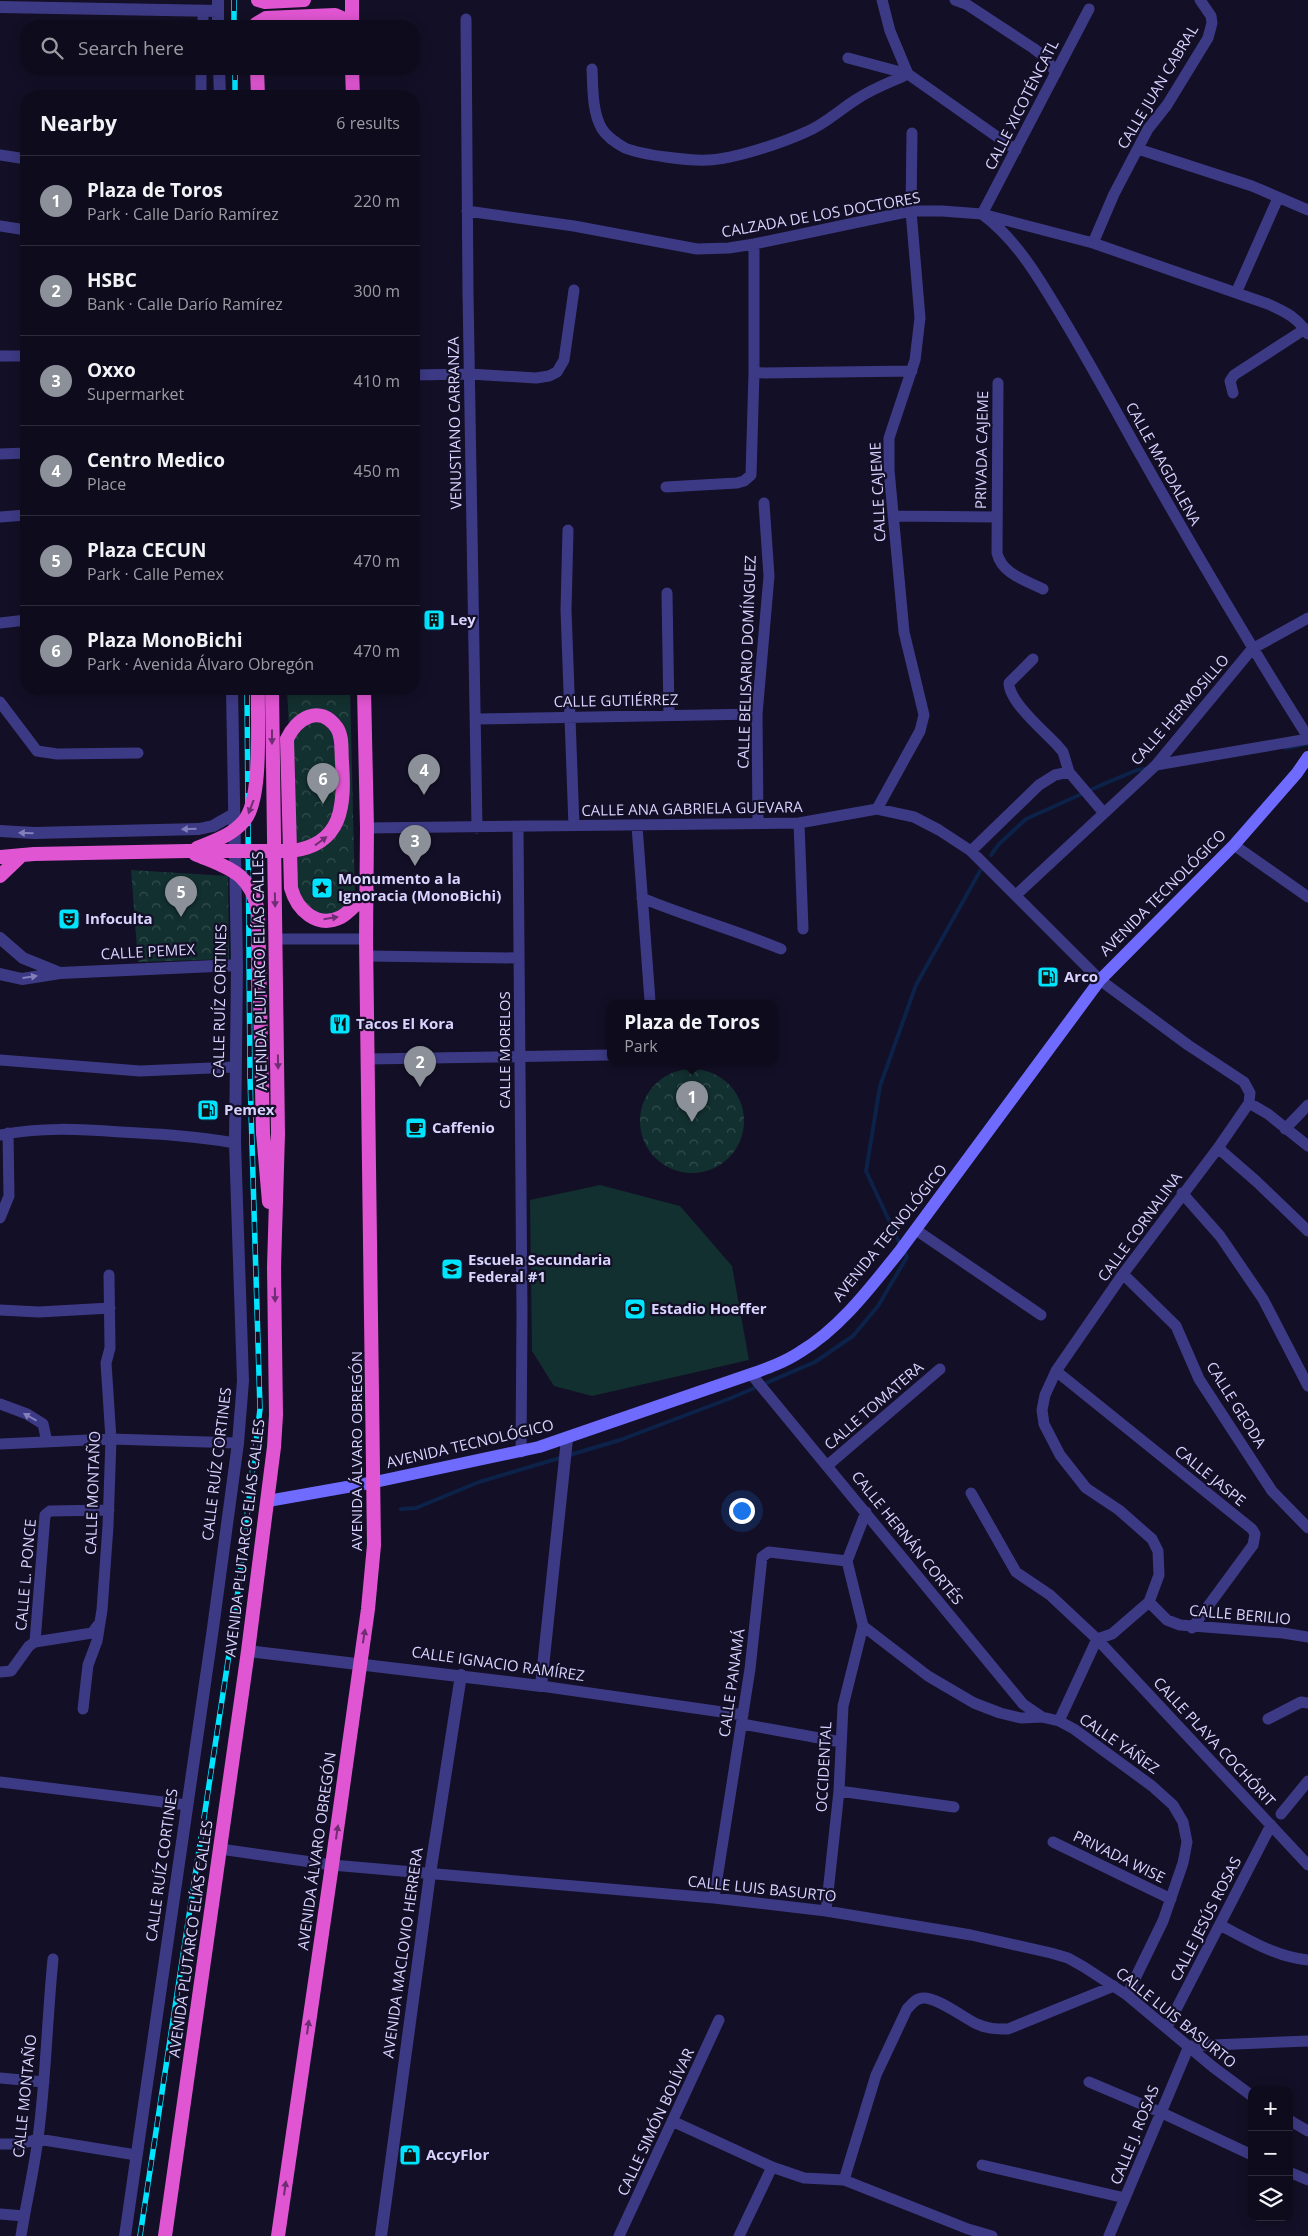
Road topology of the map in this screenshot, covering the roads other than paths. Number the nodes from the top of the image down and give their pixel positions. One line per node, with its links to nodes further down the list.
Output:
1 (257, 0): 2 (highway); 14 (highway)
2 (304, 0)
3 (352, 0): 17 (highway)
4 (882, 0): 21 (street)
5 (955, 0): 20 (street)
6 (1200, 0): 31 (street, CALLE JUAN CABRAL)
7 (218, 6): 10 (street); 13 (street)
8 (0, 7): 10 (street)
9 (1089, 9): 20 (street, CALLE XICOTÉNCATL)
10 (203, 12): 12 (street)
11 (466, 19): 37 (street, VENUSTIANO CARRANZA)
12 (203, 20)
13 (218, 20)
14 (256, 20)
15 (263, 20): 16 (highway)
16 (345, 20)
17 (352, 20)
18 (848, 58): 21 (street)
19 (592, 69): 21 (street)
20 (1056, 73): 32 (street, CALLE XICOTÉNCATL)
21 (908, 74): 32 (street)
22 (201, 75): 26 (street)
23 (220, 75): 27 (street)
24 (257, 75): 28 (highway)
25 (352, 75): 29 (highway)
26 (201, 90)
27 (220, 90)
28 (258, 90)
29 (353, 90)
30 (912, 133): 38 (street, CALLE CAJEME)
31 (1138, 149): 35 (street); 42 (street, CALLE JUAN CABRAL)
32 (1016, 150): 39 (street, CALLE XICOTÉNCATL)
33 (0, 155): 34 (street)
34 (20, 158)
35 (1278, 198): 36 (street); 45 (street)
36 (1308, 210)
37 (467, 211): 43 (street, CALZADA DE LOS DOCTORES); 51 (street, VENUSTIANO CARRANZA)
38 (911, 211): 39 (street, CALZADA DE LOS DOCTORES); 43 (street, CALZADA DE LOS DOCTORES); 49 (street, CALLE CAJEME)
39 (982, 214): 42 (street, CALZADA DE LOS DOCTORES); 69 (street, CALLE MAGDALENA)
40 (0, 226): 41 (street)
41 (20, 229)
42 (1093, 243): 45 (street, CALZADA DE LOS DOCTORES)
43 (754, 244): 50 (street)
44 (574, 290): 51 (street)
45 (1236, 293): 46 (street, CALZADA DE LOS DOCTORES)
46 (1306, 332): 54 (street)
47 (0, 356): 48 (street)
48 (20, 356)
49 (912, 371): 50 (street); 60 (street, CALLE CAJEME)
50 (754, 373): 57 (street)
51 (470, 374): 52 (street); 79 (street, VENUSTIANO CARRANZA)
52 (420, 375)
53 (998, 383): 62 (street, PRIVADA CAJEME)
54 (1233, 393)
55 (20, 453): 56 (street)
56 (0, 454)
57 (666, 487)
58 (764, 503): 76 (street, CALLE BELISARIO DOMÍNGUEZ)
59 (20, 515): 61 (street)
60 (893, 516): 62 (street, PRIVADA CAJEME); 86 (street, CALLE CAJEME)
61 (0, 517)
62 (996, 517): 64 (street, PRIVADA CAJEME)
63 (568, 530): 78 (street)
64 (1043, 588)
65 (667, 593): 77 (street)
66 (1308, 618): 69 (street, CALLE HERMOSILLO)
67 (20, 620): 68 (street)
68 (0, 622)
69 (1252, 649): 80 (street, CALLE MAGDALENA); 83 (street, CALLE HERMOSILLO)
70 (1033, 659): 85 (street)
71 (232, 695): 88 (street, CALLE RUÍZ CORTINES)
72 (258, 695): 98 (highway, one-way to 98, bridge)
73 (272, 695): 109 (highway, AVENIDA PLUTARCO ELÍAS CALLES, one-way to 109)
74 (364, 695): 94 (highway, AVENIDA ÁLVARO OBREGÓN)
75 (0, 702): 81 (street)
76 (757, 714): 77 (street, CALLE GUTIÉRREZ); 89 (street, CALLE BELISARIO DOMÍNGUEZ)
77 (669, 716): 78 (street, CALLE GUTIÉRREZ)
78 (569, 717): 79 (street, CALLE GUTIÉRREZ); 91 (street)
79 (476, 719): 95 (street, VENUSTIANO CARRANZA)
80 (1308, 738): 83 (street)
81 (138, 753)
82 (1308, 757): 84 (main road, AVENIDA TECNOLÓGICO)
83 (1156, 765): 87 (street, CALLE HERMOSILLO)
84 (1302, 770): 97 (main road, AVENIDA TECNOLÓGICO)
85 (1069, 772): 87 (street); 99 (street)
86 (877, 809): 90 (street, CALLE ANA GABRIELA GUEVARA); 99 (street, CALLE ANA GABRIELA GUEVARA)
87 (1103, 812): 104 (street, CALLE HERMOSILLO)
88 (234, 814): 96 (street, one-way to 96); 115 (street, CALLE RUÍZ CORTINES)
89 (758, 822): 90 (street, CALLE ANA GABRIELA GUEVARA); 92 (street, CALLE ANA GABRIELA GUEVARA)
90 (799, 823): 107 (street)
91 (574, 826): 92 (street, CALLE ANA GABRIELA GUEVARA); 93 (street, CALLE ANA GABRIELA GUEVARA)
92 (637, 826): 106 (street)
93 (518, 827): 95 (street, CALLE ANA GABRIELA GUEVARA); 114 (street, CALLE MORELOS)
94 (367, 828): 95 (street, CALLE ANA GABRIELA GUEVARA); 103 (highway, AVENIDA ÁLVARO OBREGÓN)
95 (477, 828)
96 (0, 830)
97 (1234, 845): 105 (street); 118 (main road, AVENIDA TECNOLÓGICO)
98 (187, 851): 100 (highway); 103 (highway, one-way to 103, bridge); 136 (highway, bridge)
99 (971, 851): 104 (street, CALLE ANA GABRIELA GUEVARA)
100 (28, 854): 101 (highway); 102 (highway)
101 (0, 857)
102 (0, 876)
103 (368, 894): 110 (highway, AVENIDA ÁLVARO OBREGÓN)
104 (1016, 895): 118 (street, CALLE ANA GABRIELA GUEVARA)
105 (1308, 897)
106 (642, 898): 111 (street); 119 (street)
107 (802, 929)
108 (0, 938): 113 (street)
109 (276, 939): 110 (street); 136 (highway, AVENIDA PLUTARCO ELÍAS CALLES, one-way to 136)
110 (366, 939): 112 (highway, AVENIDA ÁLVARO OBREGÓN)
111 (781, 949)
112 (367, 956): 114 (street); 122 (highway, AVENIDA ÁLVARO OBREGÓN)
113 (23, 958): 116 (street); 117 (street)
114 (519, 958): 121 (street, CALLE MORELOS)
115 (237, 964): 116 (street, CALLE PEMEX); 124 (street, CALLE RUÍZ CORTINES)
116 (60, 973): 117 (street, CALLE PEMEX, one-way to 116)
117 (4, 976)
118 (1100, 980): 125 (street, CALLE ANA GABRIELA GUEVARA); 134 (main road, AVENIDA TECNOLÓGICO)
119 (650, 1000)
120 (607, 1055): 121 (street)
121 (519, 1056): 122 (street); 152 (street, CALLE MORELOS)
122 (368, 1059): 154 (highway, AVENIDA ÁLVARO OBREGÓN)
123 (0, 1060): 124 (street)
124 (235, 1067): 129 (street, CALLE RUÍZ CORTINES)
125 (1249, 1102): 127 (street); 131 (street, CALLE CORNALINA)
126 (1308, 1105): 127 (street)
127 (1285, 1129): 130 (street)
128 (4, 1134): 129 (street); 133 (street)
129 (235, 1143): 150 (street, CALLE RUÍZ CORTINES)
130 (1308, 1146)
131 (1218, 1148): 132 (street, CALLE CORNALINA); 135 (street)
132 (1182, 1193): 137 (street, CALLE CORNALINA); 145 (street)
133 (0, 1218)
134 (916, 1230): 141 (street); 144 (main road, AVENIDA TECNOLÓGICO)
135 (1308, 1231)
136 (274, 1267): 156 (highway, AVENIDA PLUTARCO ELÍAS CALLES, one-way to 156)
137 (1123, 1274): 143 (street, CALLE CORNALINA); 159 (street, CALLE GEODA)
138 (109, 1275): 139 (street, CALLE MONTAÑO)
139 (110, 1308): 140 (street); 147 (street, CALLE MONTAÑO)
140 (0, 1310)
141 (1041, 1315)
142 (940, 1369): 153 (street, CALLE TOMATERA)
143 (1056, 1371): 161 (street, CALLE CORNALINA); 164 (street, CALLE JASPE)
144 (751, 1374): 148 (main road, AVENIDA TECNOLÓGICO); 153 (street, CALLE HERNÁN CORTÉS)
145 (1308, 1386)
146 (0, 1404): 149 (street, one-way to 146)
147 (111, 1439): 149 (street); 150 (street); 157 (street, CALLE MONTAÑO)
148 (567, 1439): 152 (main road, AVENIDA TECNOLÓGICO); 172 (street)
149 (46, 1442): 151 (street)
150 (238, 1443): 183 (street, CALLE RUÍZ CORTINES)
151 (0, 1444)
152 (521, 1452): 154 (main road, AVENIDA TECNOLÓGICO)
153 (828, 1465): 158 (street, CALLE HERNÁN CORTÉS)
154 (375, 1482): 156 (main road, AVENIDA TECNOLÓGICO); 169 (highway, AVENIDA ÁLVARO OBREGÓN, one-way to 154)
155 (970, 1493): 166 (street, CALLE PLAYA COCHÓRIT)
156 (268, 1501): 168 (highway, AVENIDA PLUTARCO ELÍAS CALLES)
157 (109, 1510): 162 (street, CALLE MONTAÑO); 167 (street, CALLE L. PONCE)
158 (866, 1512): 160 (street); 175 (street, CALLE HERNÁN CORTÉS)
159 (1308, 1528)
160 (847, 1561): 163 (street); 176 (street, CALLE PANAMÁ)
161 (1149, 1602): 164 (street, CALLE BERILIO); 166 (street)
162 (98, 1625): 167 (street); 174 (street, CALLE MONTAÑO)
163 (863, 1626): 175 (street, CALLE YÁÑEZ); 179 (street, OCCIDENTAL)
164 (1192, 1628): 165 (street, CALLE BERILIO)
165 (1308, 1637)
166 (1097, 1640): 178 (street); 186 (street, CALLE PLAYA COCHÓRIT)
167 (35, 1642): 170 (street)
168 (248, 1651): 169 (street, CALLE IGNACIO RAMÍREZ); 188 (highway, AVENIDA PLUTARCO ELÍAS CALLES)
169 (359, 1663): 171 (street, CALLE IGNACIO RAMÍREZ); 190 (highway, AVENIDA ÁLVARO OBREGÓN, one-way to 169)
170 (0, 1672)
171 (461, 1675): 172 (street, CALLE IGNACIO RAMÍREZ); 191 (street, AVENIDA MACLOVIO HERRERA)
172 (541, 1686): 176 (street, CALLE IGNACIO RAMÍREZ)
173 (1308, 1703): 177 (street)
174 (83, 1709)
175 (1042, 1717): 178 (street, CALLE YÁÑEZ)
176 (743, 1719): 179 (street, CALLE IGNACIO RAMÍREZ); 192 (street, CALLE PANAMÁ)
177 (1268, 1719)
178 (1059, 1721): 193 (street, CALLE YÁÑEZ)
179 (841, 1742): 182 (street, OCCIDENTAL)
180 (1308, 1781): 185 (street)
181 (0, 1782): 183 (street)
182 (839, 1791): 184 (street); 194 (street, OCCIDENTAL)
183 (187, 1805): 215 (street, CALLE RUÍZ CORTINES)
184 (954, 1807)
185 (1281, 1814)
186 (1271, 1825): 189 (street, CALLE PLAYA COCHÓRIT); 195 (street, CALLE JESÚS ROSAS)
187 (1053, 1842): 193 (street, PRIVADA WISE)
188 (220, 1849): 190 (street, CALLE LUIS BASURTO); 226 (highway, AVENIDA PLUTARCO ELÍAS CALLES)
189 (1308, 1865)
190 (332, 1866): 191 (street, CALLE LUIS BASURTO); 227 (highway, AVENIDA ÁLVARO OBREGÓN, one-way to 190)
191 (430, 1874): 192 (street, CALLE LUIS BASURTO); 228 (street, AVENIDA MACLOVIO HERRERA)
192 (714, 1898): 194 (street, CALLE LUIS BASURTO)
193 (1172, 1899): 199 (street, CALLE YÁÑEZ)
194 (826, 1911): 198 (street, CALLE LUIS BASURTO)
195 (1220, 1925): 197 (street); 201 (street, CALLE JESÚS ROSAS)
196 (53, 1959): 205 (street, CALLE MONTAÑO)
197 (1308, 1960)
198 (1114, 1986): 199 (street, CALLE LUIS BASURTO); 219 (street)
199 (1127, 1995): 201 (street, CALLE LUIS BASURTO)
200 (719, 2020): 209 (street, CALLE SIMÓN BOLÍVAR)
201 (1167, 2027): 203 (street, CALLE LUIS BASURTO)
202 (1308, 2041): 203 (street)
203 (1189, 2046): 207 (street, CALLE LUIS BASURTO); 208 (street, CALLE J. ROSAS)
204 (0, 2078): 205 (street)
205 (44, 2082): 212 (street, CALLE MONTAÑO)
206 (1089, 2082): 208 (street)
207 (1248, 2093)
208 (1160, 2112): 214 (street); 221 (street, CALLE J. ROSAS)
209 (672, 2122): 217 (street); 229 (street, CALLE SIMÓN BOLÍVAR)
210 (1293, 2122): 211 (street)
211 (1308, 2131)
212 (38, 2139): 213 (street); 215 (street); 223 (street, CALLE MONTAÑO)
213 (0, 2144)
214 (1248, 2153)
215 (136, 2155): 225 (street, CALLE RUÍZ CORTINES)
216 (982, 2165): 221 (street)
217 (772, 2167): 219 (street); 230 (street)
218 (1293, 2174): 220 (street)
219 (844, 2180): 231 (street)
220 (1308, 2180)
221 (1125, 2198): 232 (street, CALLE J. ROSAS)
222 (0, 2214): 223 (street)
223 (24, 2216): 224 (street, CALLE MONTAÑO)
224 (21, 2236)
225 (125, 2236)
226 (165, 2236)
227 (278, 2236)
228 (380, 2236)
229 (619, 2236)
230 (739, 2236)
231 (992, 2236)
232 (1109, 2236)

